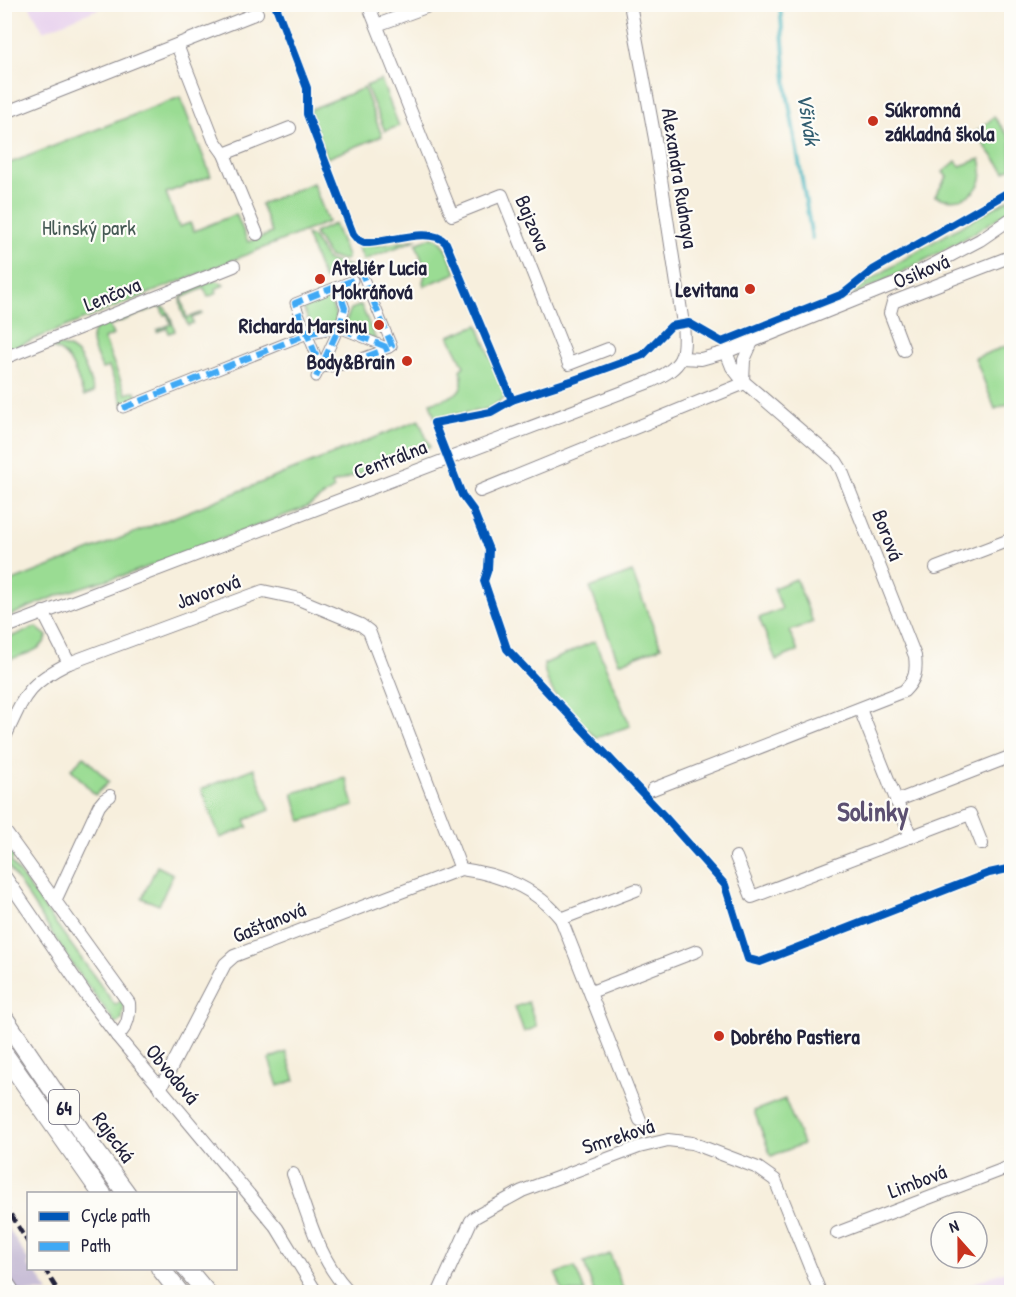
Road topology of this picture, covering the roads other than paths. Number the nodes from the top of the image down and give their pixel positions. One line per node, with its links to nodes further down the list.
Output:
1 (368, 4): 5 (street, Bajzova)
2 (434, 4): 5 (street)
3 (630, 4): 23 (street, Alexandra Rudnaya)
4 (257, 13): 6 (street)
5 (377, 26): 19 (street, Bajzova)
6 (177, 45): 7 (street); 9 (street)
7 (4, 113)
8 (290, 128): 9 (street)
9 (224, 154): 11 (street)
10 (1011, 218): 17 (street)
11 (257, 234)
12 (1011, 256): 20 (street, Osiková)
13 (234, 266): 22 (street, Lenčova)
14 (353, 280): 15 (street); 16 (street); 18 (street)
15 (339, 328): 16 (street); 18 (street); 24 (street)
16 (307, 334): 24 (street); 26 (street)
17 (752, 342): 21 (street); 25 (street)
18 (389, 348): 24 (street)
19 (608, 349)
20 (904, 350)
21 (726, 352): 23 (street); 25 (street, Borová)
22 (4, 358)
23 (682, 358): 30 (street, Centrálna)
24 (319, 372)
25 (744, 382): 27 (street); 33 (street, Borová)
26 (123, 408)
27 (480, 491)
28 (1011, 538): 29 (street)
29 (936, 568)
30 (43, 612): 31 (street, Centrálna); 32 (street)
31 (4, 628)
32 (69, 663): 34 (street, Javorová); 43 (street, Javorová)
33 (860, 709): 36 (street, Borová); 38 (street)
34 (4, 739)
35 (1011, 756): 38 (street)
36 (653, 789)
37 (110, 796): 46 (street)
38 (897, 801): 40 (street)
39 (4, 830): 46 (street)
40 (911, 837): 41 (street); 42 (street)
41 (982, 844)
42 (736, 857)
43 (461, 869): 47 (street); 53 (street, Gaštanová)
44 (4, 875): 51 (street, Obvodová)
45 (636, 890): 47 (street)
46 (55, 901): 51 (street)
47 (561, 919): 49 (street)
48 (697, 951): 49 (street)
49 (591, 992): 54 (street)
50 (4, 1018): 58 (main road, Rajecká / 64)
51 (117, 1036): 53 (street, Obvodová)
52 (4, 1054): 57 (main road, Rajecká / 64)
53 (160, 1089): 66 (street, Obvodová)
54 (640, 1120)
55 (1011, 1166): 59 (street, Limbová)
56 (293, 1174): 67 (street)
57 (101, 1192)
58 (126, 1192)
59 (837, 1233)
60 (161, 1270): 64 (main road)
61 (187, 1270): 65 (main road)
62 (4, 1277): 63 (street)
63 (14, 1293)
64 (179, 1293)
65 (206, 1293)
66 (316, 1293)
67 (350, 1293)
68 (439, 1293): 69 (street, Smreková)
69 (820, 1293)

